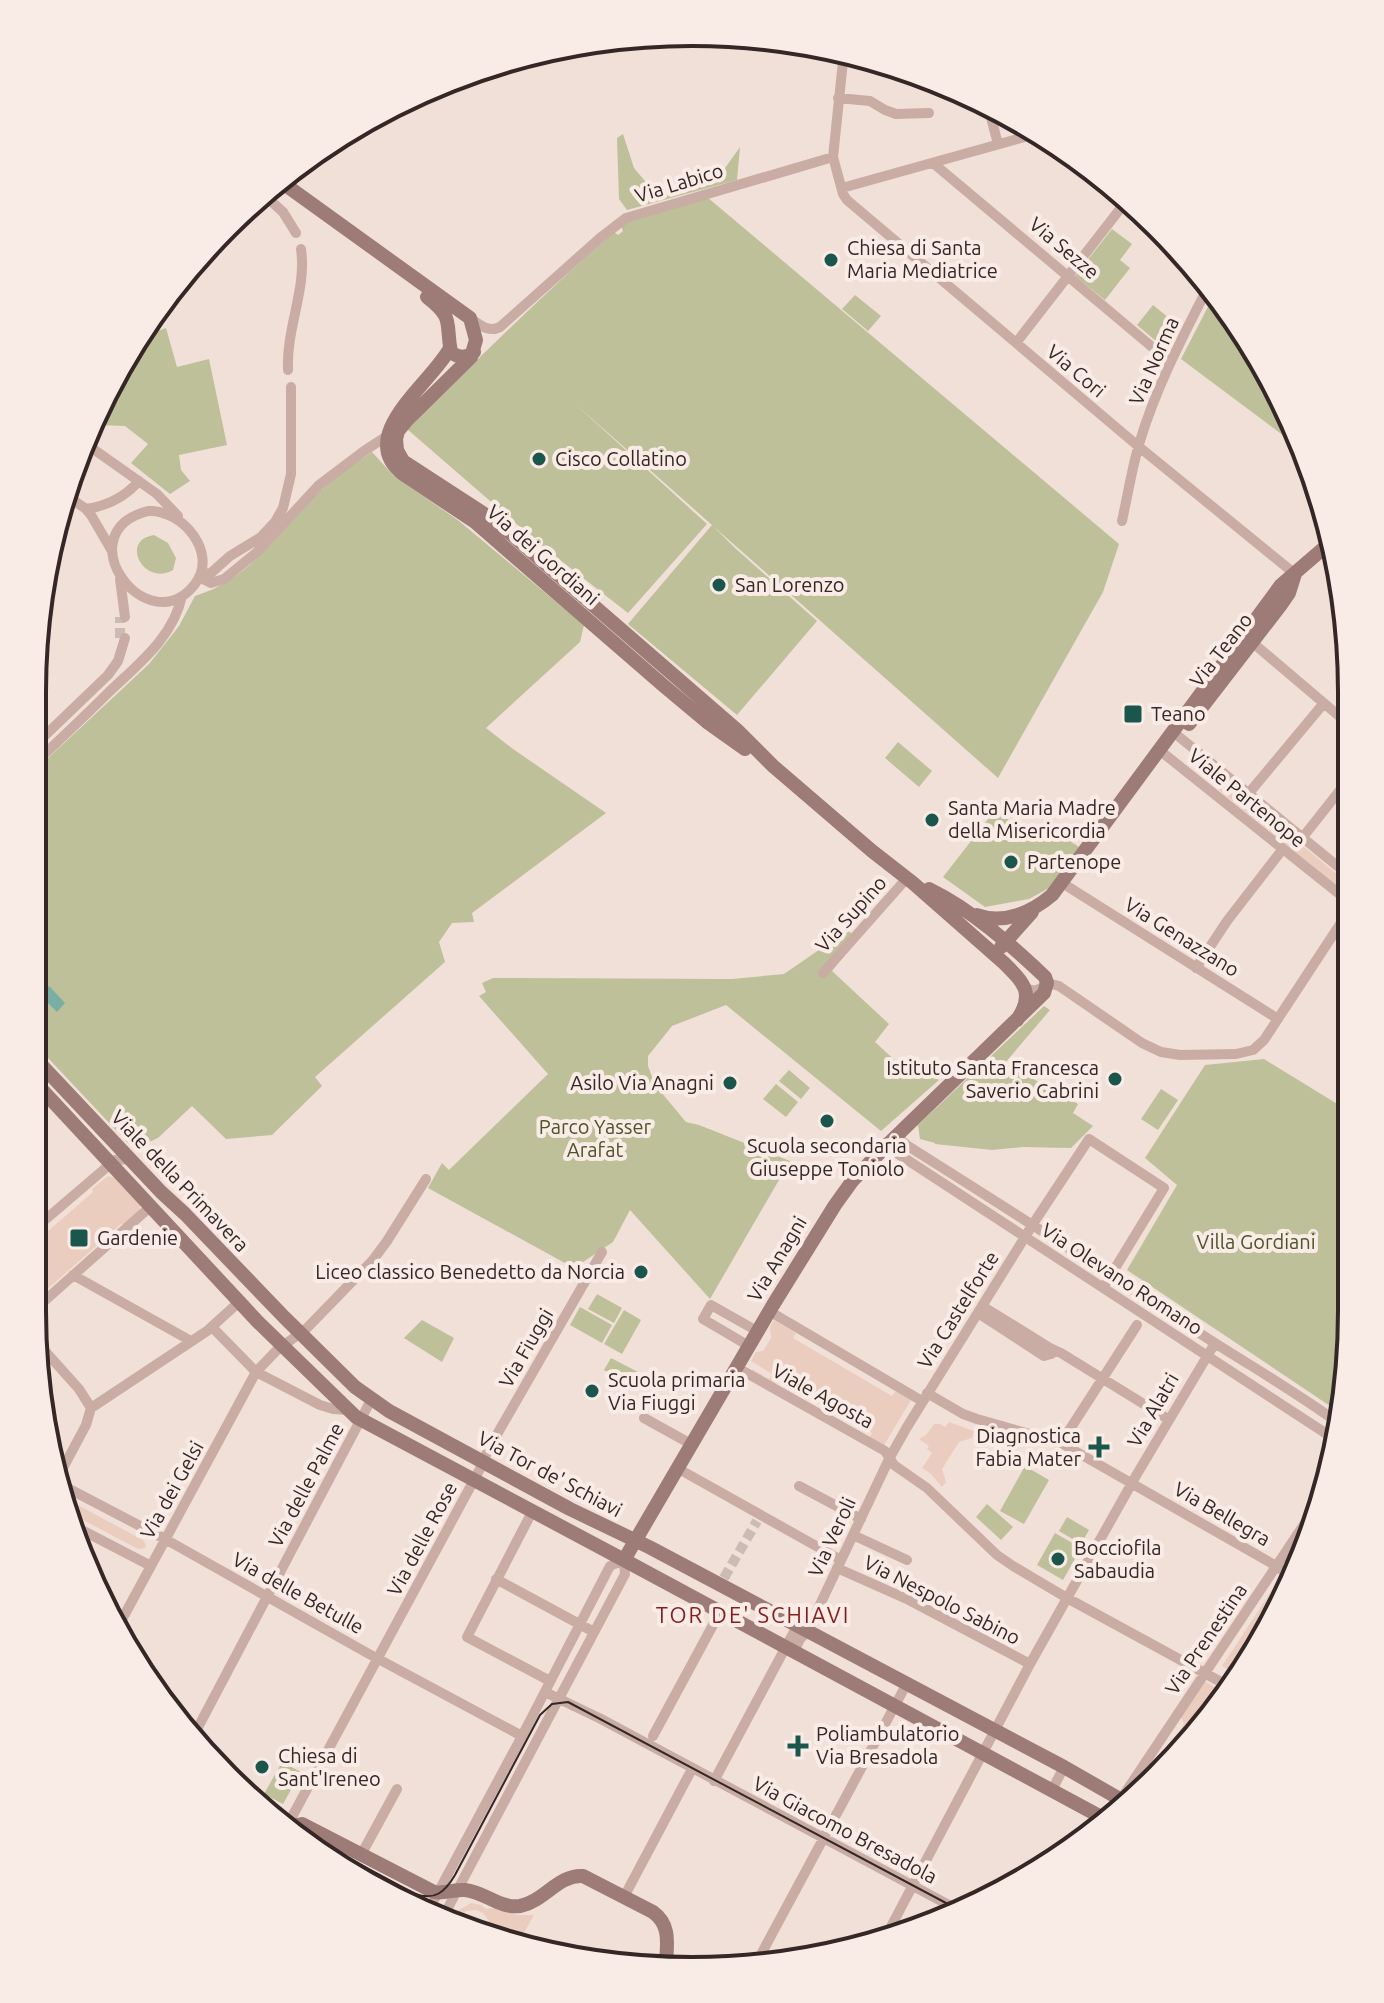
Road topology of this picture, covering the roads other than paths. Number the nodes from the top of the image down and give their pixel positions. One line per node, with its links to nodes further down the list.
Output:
1 (842, 64): 2 (street)
2 (838, 98): 3 (street); 7 (street)
3 (929, 113)
4 (992, 120): 6 (street)
5 (1022, 137): 6 (street)
6 (998, 144): 8 (street)
7 (833, 157): 10 (street); 18 (street, Via Labico)
8 (933, 163): 10 (street); 16 (street, Via Sezze)
9 (289, 187): 13 (street)
10 (842, 188): 20 (street, Via Cori)
11 (271, 202): 14 (street)
12 (1121, 208): 16 (street)
13 (347, 230): 18 (street); 19 (street)
14 (296, 233)
15 (301, 249): 24 (street)
16 (1069, 275): 20 (street); 23 (street, Via Sezze)
17 (1203, 297): 23 (street, Via Norma)
18 (470, 318): 19 (street); 22 (street)
19 (450, 329): 21 (street)
20 (1016, 343): 27 (street, Via Cori)
21 (450, 348): 22 (street); 26 (street)
22 (474, 352): 50 (street, Via dei Gordiani)
23 (1170, 362): 27 (street, Via Norma)
24 (288, 370)
25 (291, 387): 37 (street)
26 (387, 436): 37 (street); 50 (street, Via dei Gordiani)
27 (1138, 446): 33 (street, Via Norma); 36 (street, Via Cori)
28 (93, 449): 29 (street)
29 (139, 481): 31 (street); 32 (street)
30 (75, 501): 31 (street)
31 (86, 509): 35 (street)
32 (181, 521): 35 (street); 37 (street)
33 (1122, 521)
34 (1322, 548): 36 (street, Via Teano)
35 (112, 551): 38 (street)
36 (1295, 574): 40 (street, Via Teano)
37 (200, 576): 39 (street)
38 (120, 577): 39 (street); 41 (street)
39 (182, 596): 48 (street)
40 (1276, 602): 43 (street, Via Teano); 46 (street, Via Teano)
41 (122, 617)
42 (122, 638): 47 (street)
43 (1253, 643): 44 (street); 46 (street, Via Teano)
44 (1324, 703): 45 (street); 51 (street)
45 (1338, 715)
46 (1177, 732): 49 (street, Via Teano); 51 (street, Viale Partenope)
47 (46, 734)
48 (46, 752)
49 (1162, 752): 53 (street, Via Teano); 55 (street, Viale Partenope)
50 (773, 766): 57 (street, Via dei Gordiani)
51 (1249, 793): 54 (street, Viale Partenope)
52 (1338, 793): 54 (street)
53 (1128, 798): 58 (street, Via Teano); 60 (street, Via Teano)
54 (1303, 837): 56 (street, Viale Partenope)
55 (1282, 850): 59 (street, Viale Partenope); 68 (street)
56 (1338, 866)
57 (907, 878): 62 (street, Via dei Gordiani); 67 (street, Via dei Gordiani); 69 (street, Via Supino)
58 (1067, 886): 60 (street, Via Teano); 68 (street, Via Genazzano)
59 (1338, 894)
60 (1052, 895): 61 (street, Via Teano)
61 (1038, 907): 62 (street, Via Teano); 63 (street)
62 (966, 911): 65 (street, Via dei Gordiani)
63 (1023, 921): 65 (street); 66 (street)
64 (1338, 927): 72 (street, Via dei Gordiani)
65 (1004, 941): 66 (street, Via dei Gordiani); 67 (street)
66 (1021, 956): 70 (street, Via dei Gordiani)
67 (1004, 963): 71 (street, Via dei Gordiani)
68 (1196, 968): 72 (street, Via Genazzano)
69 (823, 973)
70 (1047, 983): 71 (street); 72 (street, Via dei Gordiani); 73 (street, Via Anagni)
71 (1025, 988): 73 (street)
72 (1278, 1019)
73 (1017, 1020): 76 (street, Via Anagni)
74 (46, 1070): 77 (street, Viale della Primavera)
75 (46, 1094): 78 (street, Viale della Primavera)
76 (891, 1141): 82 (street, Via Olevano Romano); 83 (street, Via Olevano Romano); 91 (street, Via Anagni)
77 (131, 1159): 78 (street); 95 (street, Viale della Primavera)
78 (110, 1164): 80 (street, Viale della Primavera); 81 (street)
79 (426, 1179): 95 (street, Via dei Gelsi)
80 (150, 1207): 85 (street); 89 (street, Viale della Primavera)
81 (46, 1219)
82 (1033, 1224): 83 (street, Via Castelforte); 86 (street, Via Olevano Romano); 86 (street, Via Castelforte)
83 (1025, 1238): 87 (street, Via Olevano Romano); 90 (street, Via Castelforte)
84 (602, 1252): 119 (street, Via Fiuggi)
85 (73, 1275): 88 (street); 96 (street)
86 (1111, 1275): 87 (street); 97 (street, Via Olevano Romano)
87 (1103, 1288): 101 (street, Via Olevano Romano)
88 (46, 1299)
89 (239, 1302): 93 (street); 99 (street, Viale della Primavera)
90 (980, 1310): 104 (street); 106 (street, Via Castelforte)
91 (769, 1311): 94 (street, Via Anagni); 106 (street)
92 (1137, 1325): 104 (street)
93 (212, 1327): 96 (street); 103 (street, Via Tor de' Schiavi)
94 (757, 1331): 98 (street, Via Anagni); 98 (street)
95 (300, 1333): 99 (street, Via dei Gelsi); 108 (street, Via Tor de' Schiavi)
96 (191, 1341): 109 (street)
97 (1215, 1343): 101 (street); 111 (street, Via Olevano Romano)
98 (749, 1346): 102 (street, Via Anagni)
99 (283, 1347): 103 (street, Via dei Gelsi); 105 (street, Via Tor de' Schiavi)
100 (47, 1353): 109 (street)
101 (1206, 1356): 113 (street, Via Alatri); 115 (street, Via Olevano Romano)
102 (736, 1367): 117 (street, Via Anagni); 118 (street, Viale Agosta)
103 (256, 1372): 107 (street, Via Tor de' Schiavi); 131 (street, Via dei Gelsi)
104 (1103, 1378): 113 (street); 116 (street)
105 (327, 1389): 107 (street); 110 (street, Via Tor de' Schiavi)
106 (925, 1397): 116 (street); 118 (street, Via Castelforte)
107 (308, 1400): 110 (street, Via Tor de' Schiavi)
108 (371, 1400): 114 (street, Via delle Palme); 119 (street, Via Tor de' Schiavi)
109 (91, 1408): 120 (street)
110 (347, 1410): 114 (street, Via Tor de' Schiavi)
111 (1329, 1417)
112 (644, 1418): 117 (street)
113 (1168, 1419): 123 (street, Via Alatri)
114 (361, 1420): 122 (street, Via Tor de' Schiavi); 141 (street, Via delle Palme)
115 (1326, 1434)
116 (1061, 1443): 123 (street, Via Bellegra)
117 (691, 1444): 121 (street, Via Anagni)
118 (890, 1457): 127 (street, Via Veroli); 140 (street, Viale Agosta)
119 (484, 1462): 122 (street, Via Fiuggi); 132 (street, Via Tor de' Schiavi)
120 (65, 1465)
121 (677, 1468): 132 (street, Via Anagni); 135 (street, Via Nespolo Sabino)
122 (474, 1481): 126 (street, Via Tor de' Schiavi); 148 (street, Via delle Rose)
123 (1132, 1483): 137 (street, Via Bellegra); 140 (street, Via Alatri)
124 (799, 1486): 127 (street)
125 (72, 1492): 131 (street, Via delle Betulle)
126 (532, 1512): 133 (street, Via Tor de' Schiavi); 139 (street)
127 (861, 1519): 130 (street, Via Veroli)
128 (1299, 1531): 137 (street, Via Prenestina)
129 (85, 1532): 136 (street)
130 (853, 1535): 134 (street); 135 (street, Via Veroli)
131 (165, 1539): 136 (street, Via dei Gelsi); 141 (street, Via delle Betulle)
132 (635, 1541): 133 (street, Via Anagni); 145 (street, Via Tor de' Schiavi)
133 (624, 1560): 142 (street, Via Tor de' Schiavi); 144 (street); 146 (street)
134 (907, 1560)
135 (839, 1564): 145 (street, Via Veroli); 149 (street, Via Nespolo Sabino)
136 (151, 1566): 143 (street, Via dei Gelsi)
137 (1276, 1566): 138 (street, Via Bellegra); 150 (street, Via Prenestina)
138 (1283, 1571)
139 (496, 1579): 144 (street); 151 (street)
140 (1062, 1595): 149 (street); 150 (street, Viale Agosta)
141 (268, 1597): 148 (street, Via delle Betulle); 157 (street, Via delle Palme)
142 (720, 1612): 147 (street, Via Tor de' Schiavi); 160 (street)
143 (124, 1617)
144 (580, 1624): 146 (street); 151 (street)
145 (802, 1629): 147 (street); 153 (street, Via Tor de' Schiavi)
146 (594, 1632): 155 (street)
147 (790, 1649): 156 (street, Via Tor de' Schiavi); 165 (street)
148 (378, 1658): 159 (street, Via delle Betulle); 170 (street, Via delle Rose)
149 (1030, 1664): 158 (street)
150 (1205, 1673): 152 (street, Viale Agosta); 164 (street, Via Prenestina)
151 (550, 1681): 154 (street)
152 (1221, 1682)
153 (906, 1685): 156 (street); 158 (street, Via Tor de' Schiavi)
154 (545, 1692): 155 (street); 159 (street)
155 (558, 1700): 163 (street); 175 (street)
156 (895, 1705): 161 (street, Via Tor de' Schiavi); 172 (street)
157 (198, 1727)
158 (994, 1731): 161 (street); 162 (street, Via Tor de' Schiavi)
159 (522, 1736): 176 (street)
160 (653, 1736)
161 (983, 1752): 167 (street, Via Tor de' Schiavi); 174 (street)
162 (1064, 1767): 167 (street); 168 (street, Via Tor de' Schiavi)
163 (690, 1768): 165 (street, Via Giacomo Bresadola); 177 (street)
164 (1137, 1779)
165 (714, 1781): 172 (street, Via Giacomo Bresadola)
166 (397, 1789): 173 (street)
167 (1052, 1790): 169 (street, Via Tor de' Schiavi)
168 (1117, 1798)
169 (1097, 1814)
170 (291, 1818)
171 (299, 1824): 173 (street)
172 (823, 1839): 174 (street, Via Giacomo Bresadola); 182 (street)
173 (361, 1855): 176 (street)
174 (913, 1887): 179 (street, Via Giacomo Bresadola); 181 (street)
175 (458, 1890): 176 (street); 177 (street); 180 (street)
176 (437, 1893): 178 (street)
177 (624, 1897): 183 (street)
178 (432, 1902)
179 (947, 1904)
180 (448, 1909)
181 (892, 1925)
182 (762, 1953)
183 (666, 1956)

